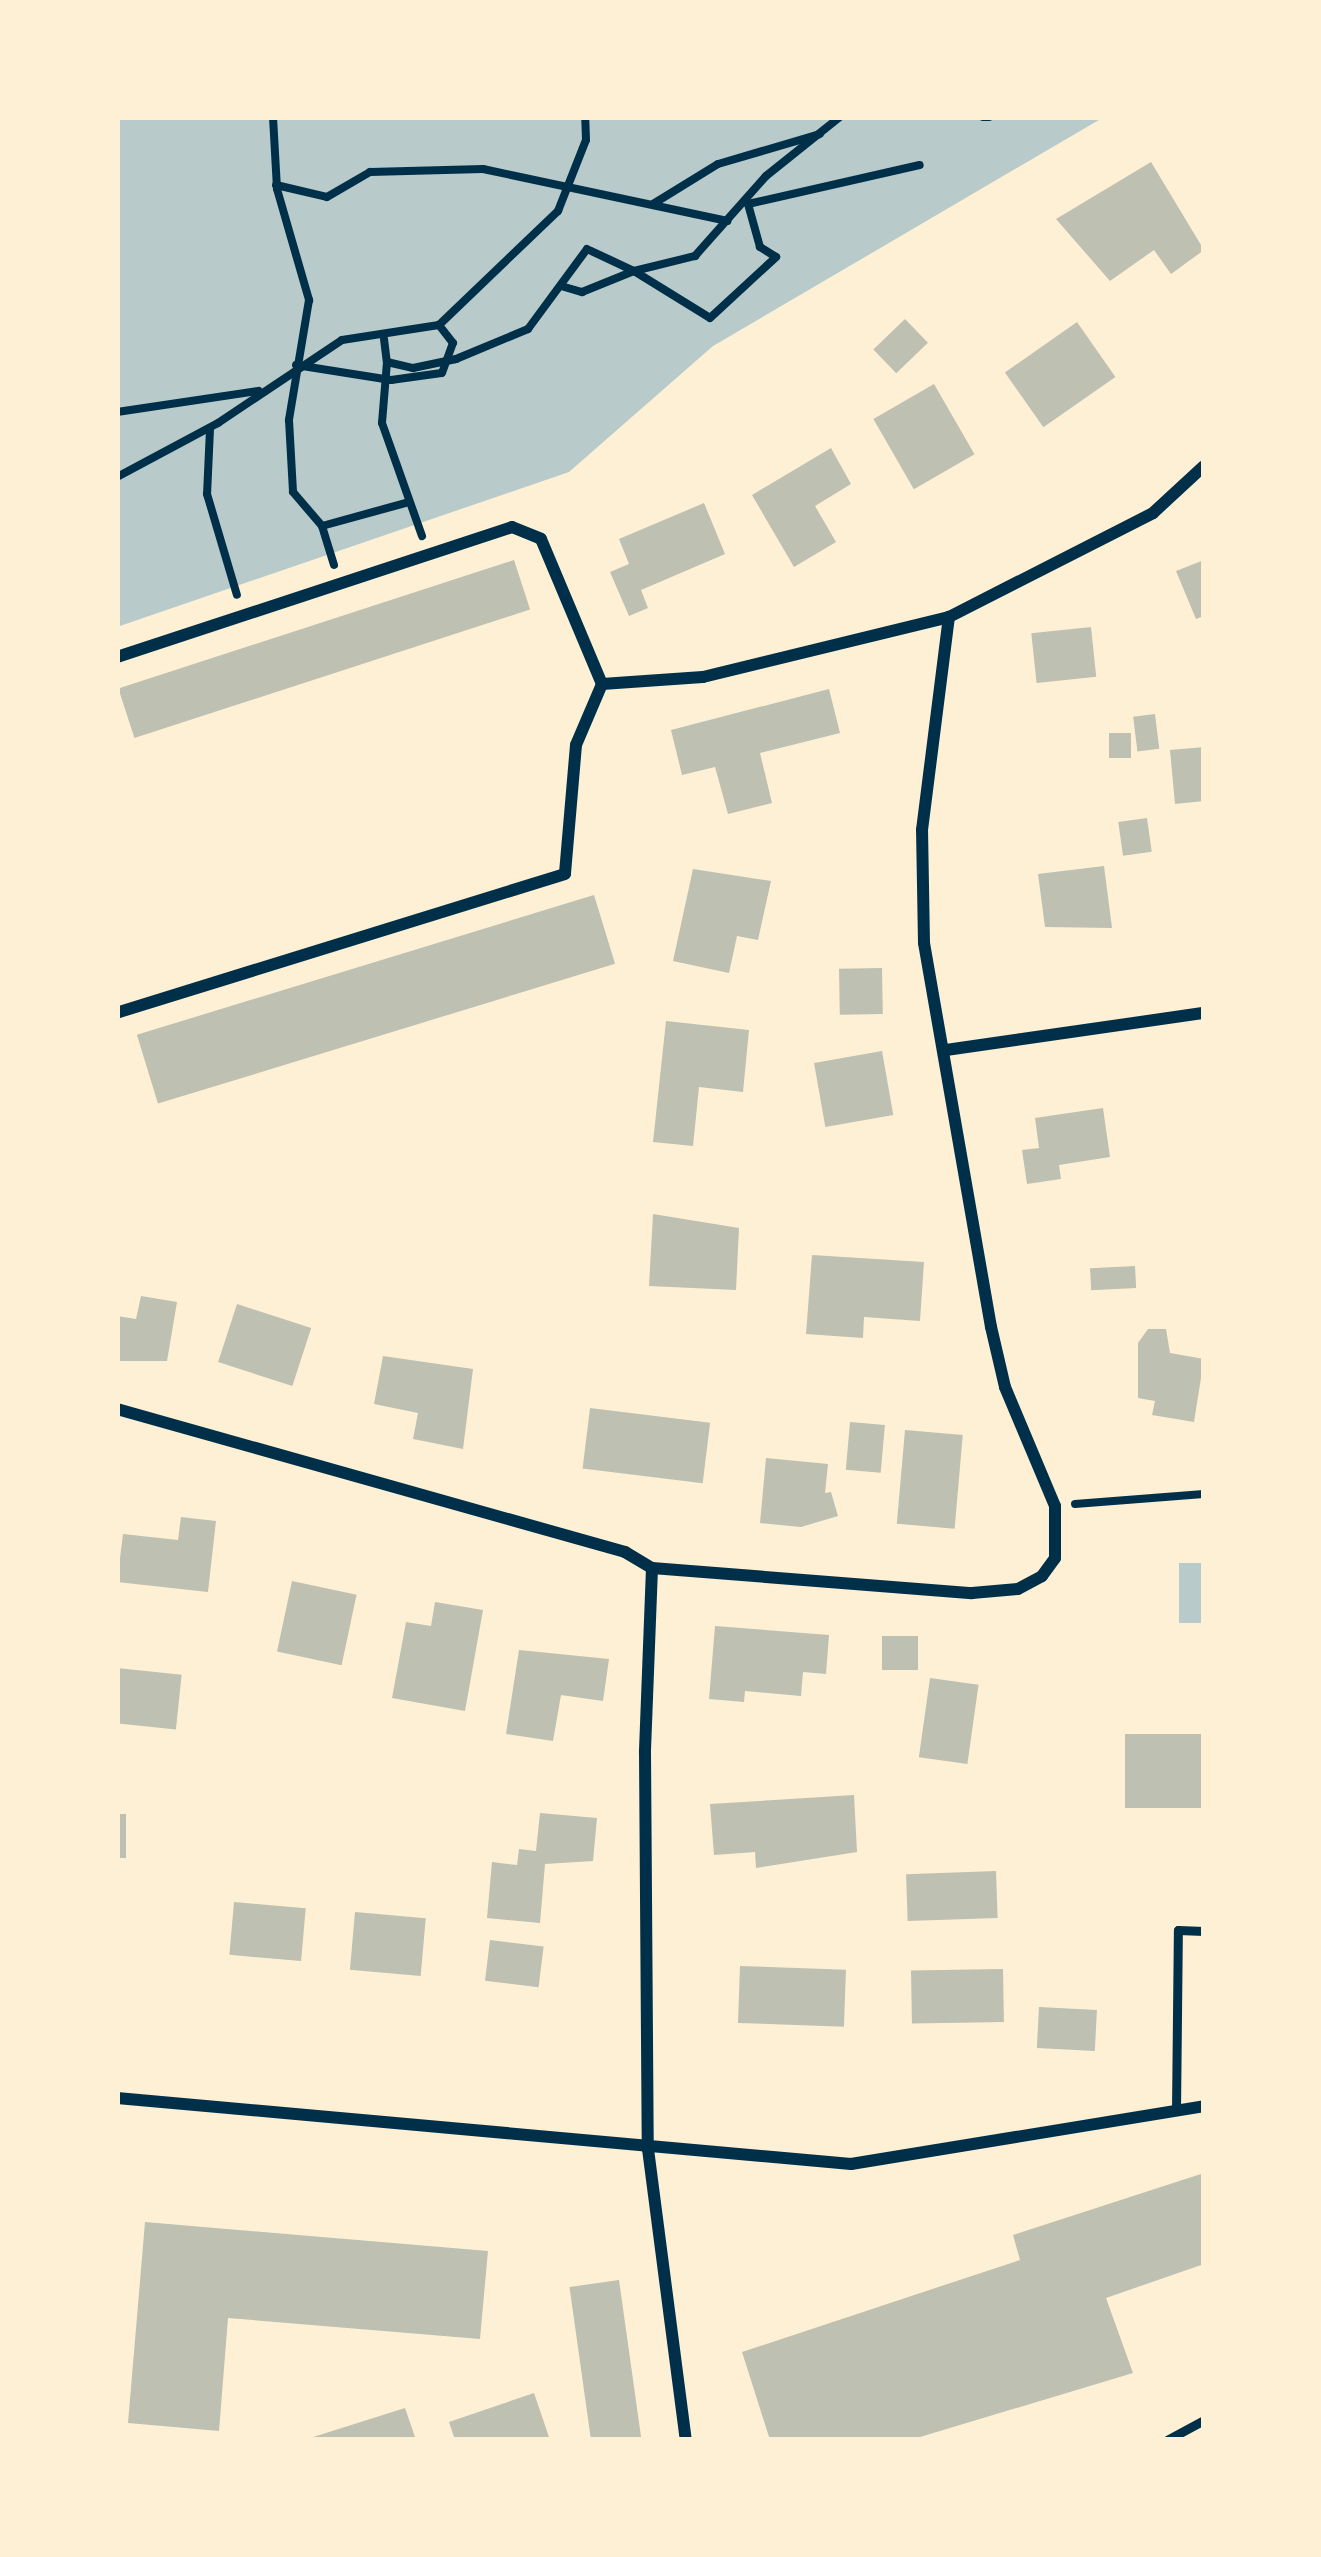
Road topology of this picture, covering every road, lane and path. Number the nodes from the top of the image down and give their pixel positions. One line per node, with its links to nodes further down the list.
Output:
1 (273, 117): 6 (path)
2 (585, 117): 7 (path)
3 (839, 117): 4 (path)
4 (830, 130): 8 (path); 9 (path)
5 (920, 165): 8 (path)
6 (276, 185): 7 (path); 17 (path)
7 (567, 188): 9 (path); 13 (path)
8 (748, 204): 10 (path); 11 (path)
9 (652, 205): 10 (path)
10 (728, 221): 11 (path)
11 (634, 272): 12 (path); 12 (path)
12 (561, 286): 15 (path)
13 (439, 325): 14 (path); 15 (path)
14 (384, 339): 16 (path); 17 (path)
15 (449, 360): 16 (path); 18 (path)
16 (387, 362): 18 (path)
17 (294, 364): 18 (path); 19 (path); 25 (path)
18 (382, 379): 24 (path)
19 (260, 391): 20 (path); 21 (path)
20 (117, 412)
21 (210, 427): 23 (path); 28 (path)
22 (1204, 466): 29 (street)
23 (117, 477)
24 (409, 502): 25 (path); 26 (path)
25 (322, 526): 27 (path)
26 (429, 554): 27 (street); 31 (street)
27 (339, 584): 28 (street)
28 (243, 615): 30 (street)
29 (949, 617): 31 (street); 34 (street)
30 (117, 657)
31 (602, 684): 32 (street)
32 (117, 1012)
33 (1204, 1013): 34 (street)
34 (946, 1050): 37 (street)
35 (117, 1409): 38 (street)
36 (1204, 1494): 37 (path)
37 (1055, 1506): 38 (street)
38 (652, 1568): 43 (street)
39 (1204, 1931): 42 (lane)
40 (117, 2098): 43 (street)
41 (1204, 2106): 42 (street)
42 (1176, 2111): 43 (street)
43 (648, 2149): 45 (street)
44 (1204, 2420): 46 (lane)
45 (686, 2440)
46 (1167, 2440)

